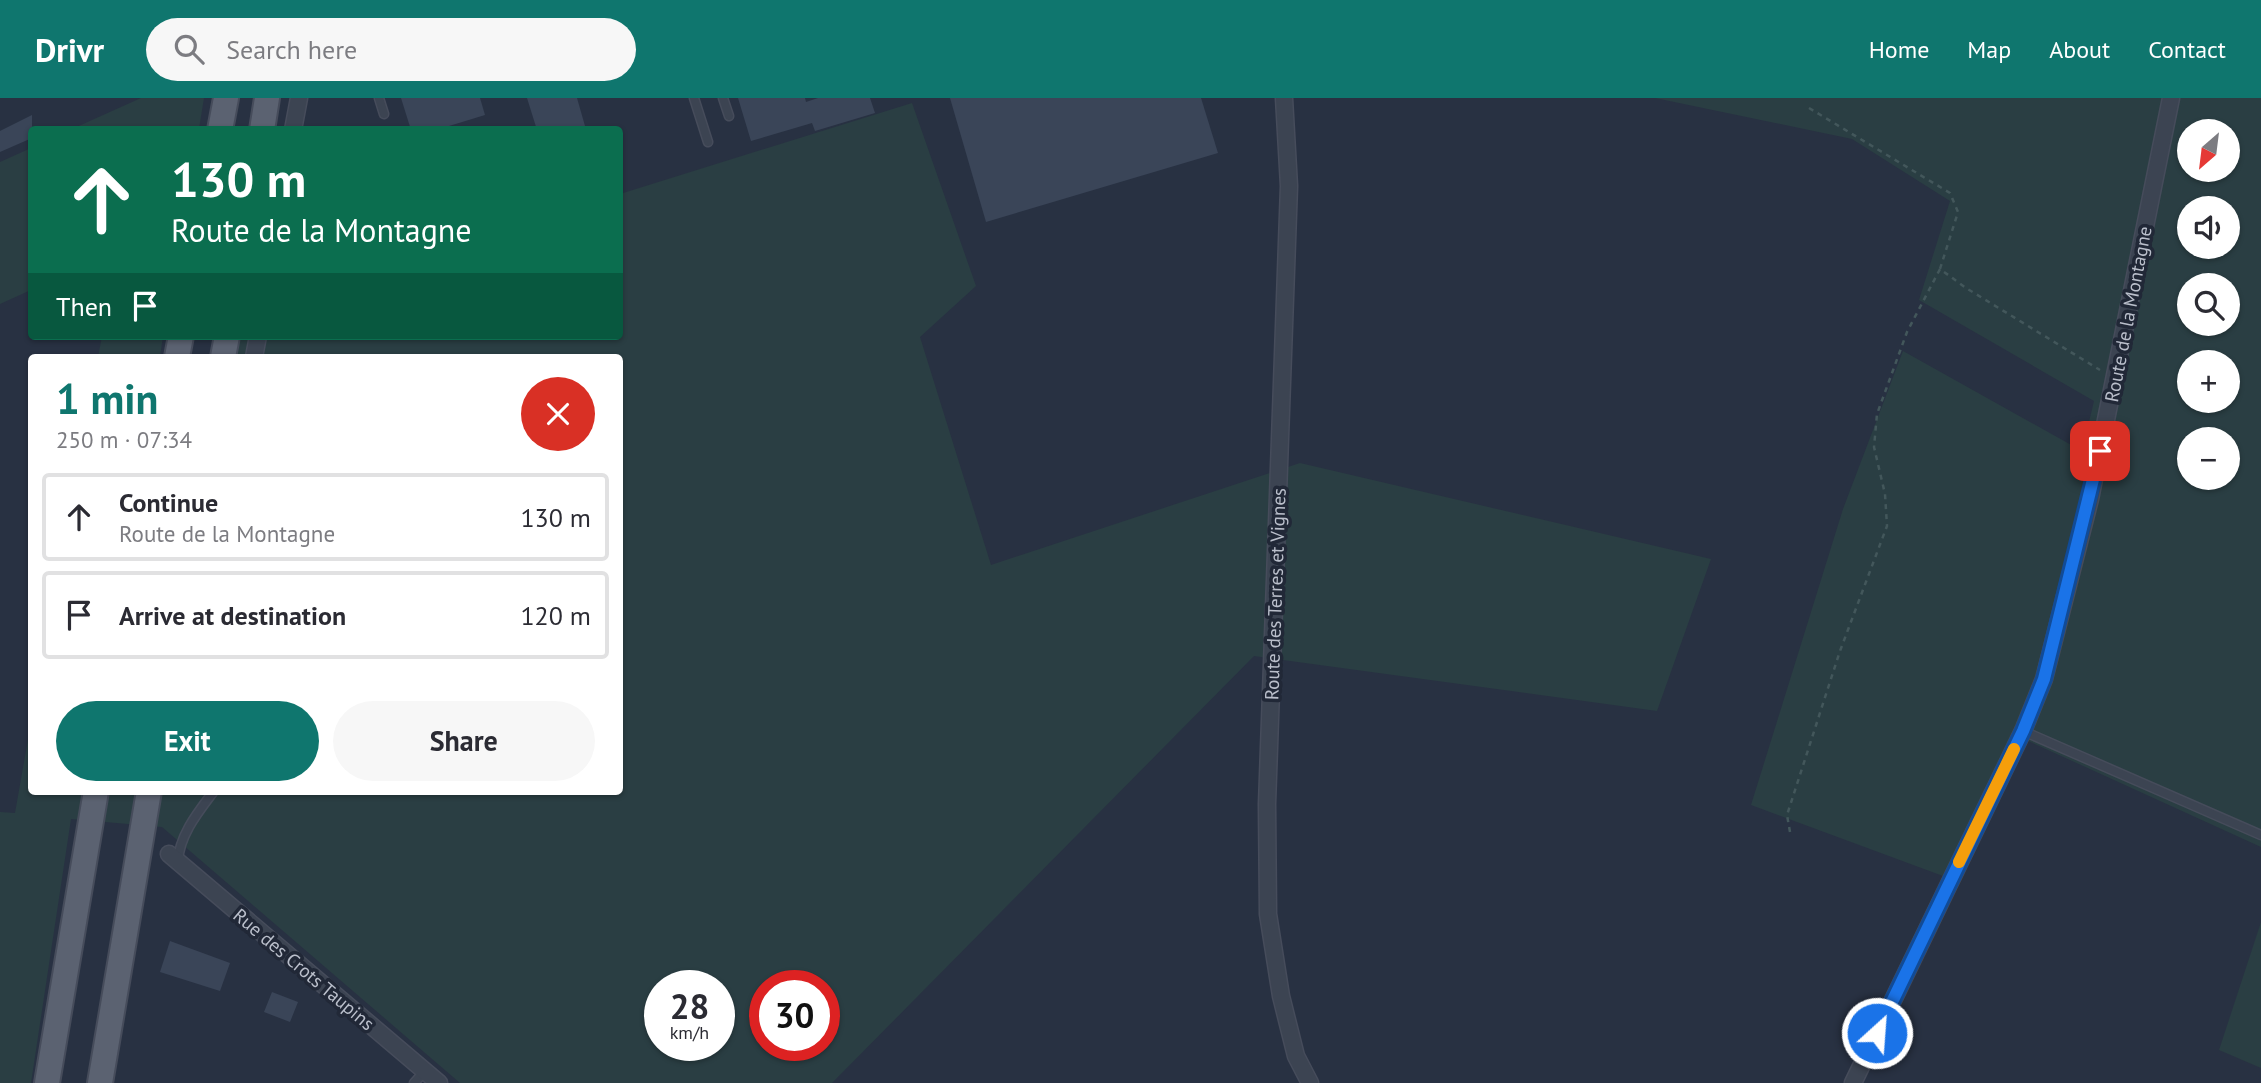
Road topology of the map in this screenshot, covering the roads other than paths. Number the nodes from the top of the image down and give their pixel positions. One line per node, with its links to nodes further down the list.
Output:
1 (226, 98): 11 (main road)
2 (267, 98): 12 (main road)
3 (299, 98): 13 (street)
4 (379, 98): 9 (lane)
5 (694, 98): 14 (lane)
6 (723, 98): 10 (lane)
7 (1284, 98): 25 (street, Route des Terres et Vignes)
8 (2171, 98): 15 (street, Route de la Montagne)
9 (384, 114)
10 (729, 116)
11 (221, 126)
12 (263, 126)
13 (294, 126)
14 (708, 142)
15 (2023, 731): 19 (lane); 26 (street, Route de la Montagne)
16 (95, 795): 22 (main road)
17 (148, 795): 23 (main road)
18 (212, 795): 20 (lane)
19 (2261, 835)
20 (174, 858): 21 (street, Rue des Crots Taupins)
21 (419, 1077): 24 (street, Rue des Crots Taupins)
22 (47, 1083)
23 (100, 1083)
24 (439, 1083)
25 (1310, 1083)
26 (1853, 1083)

